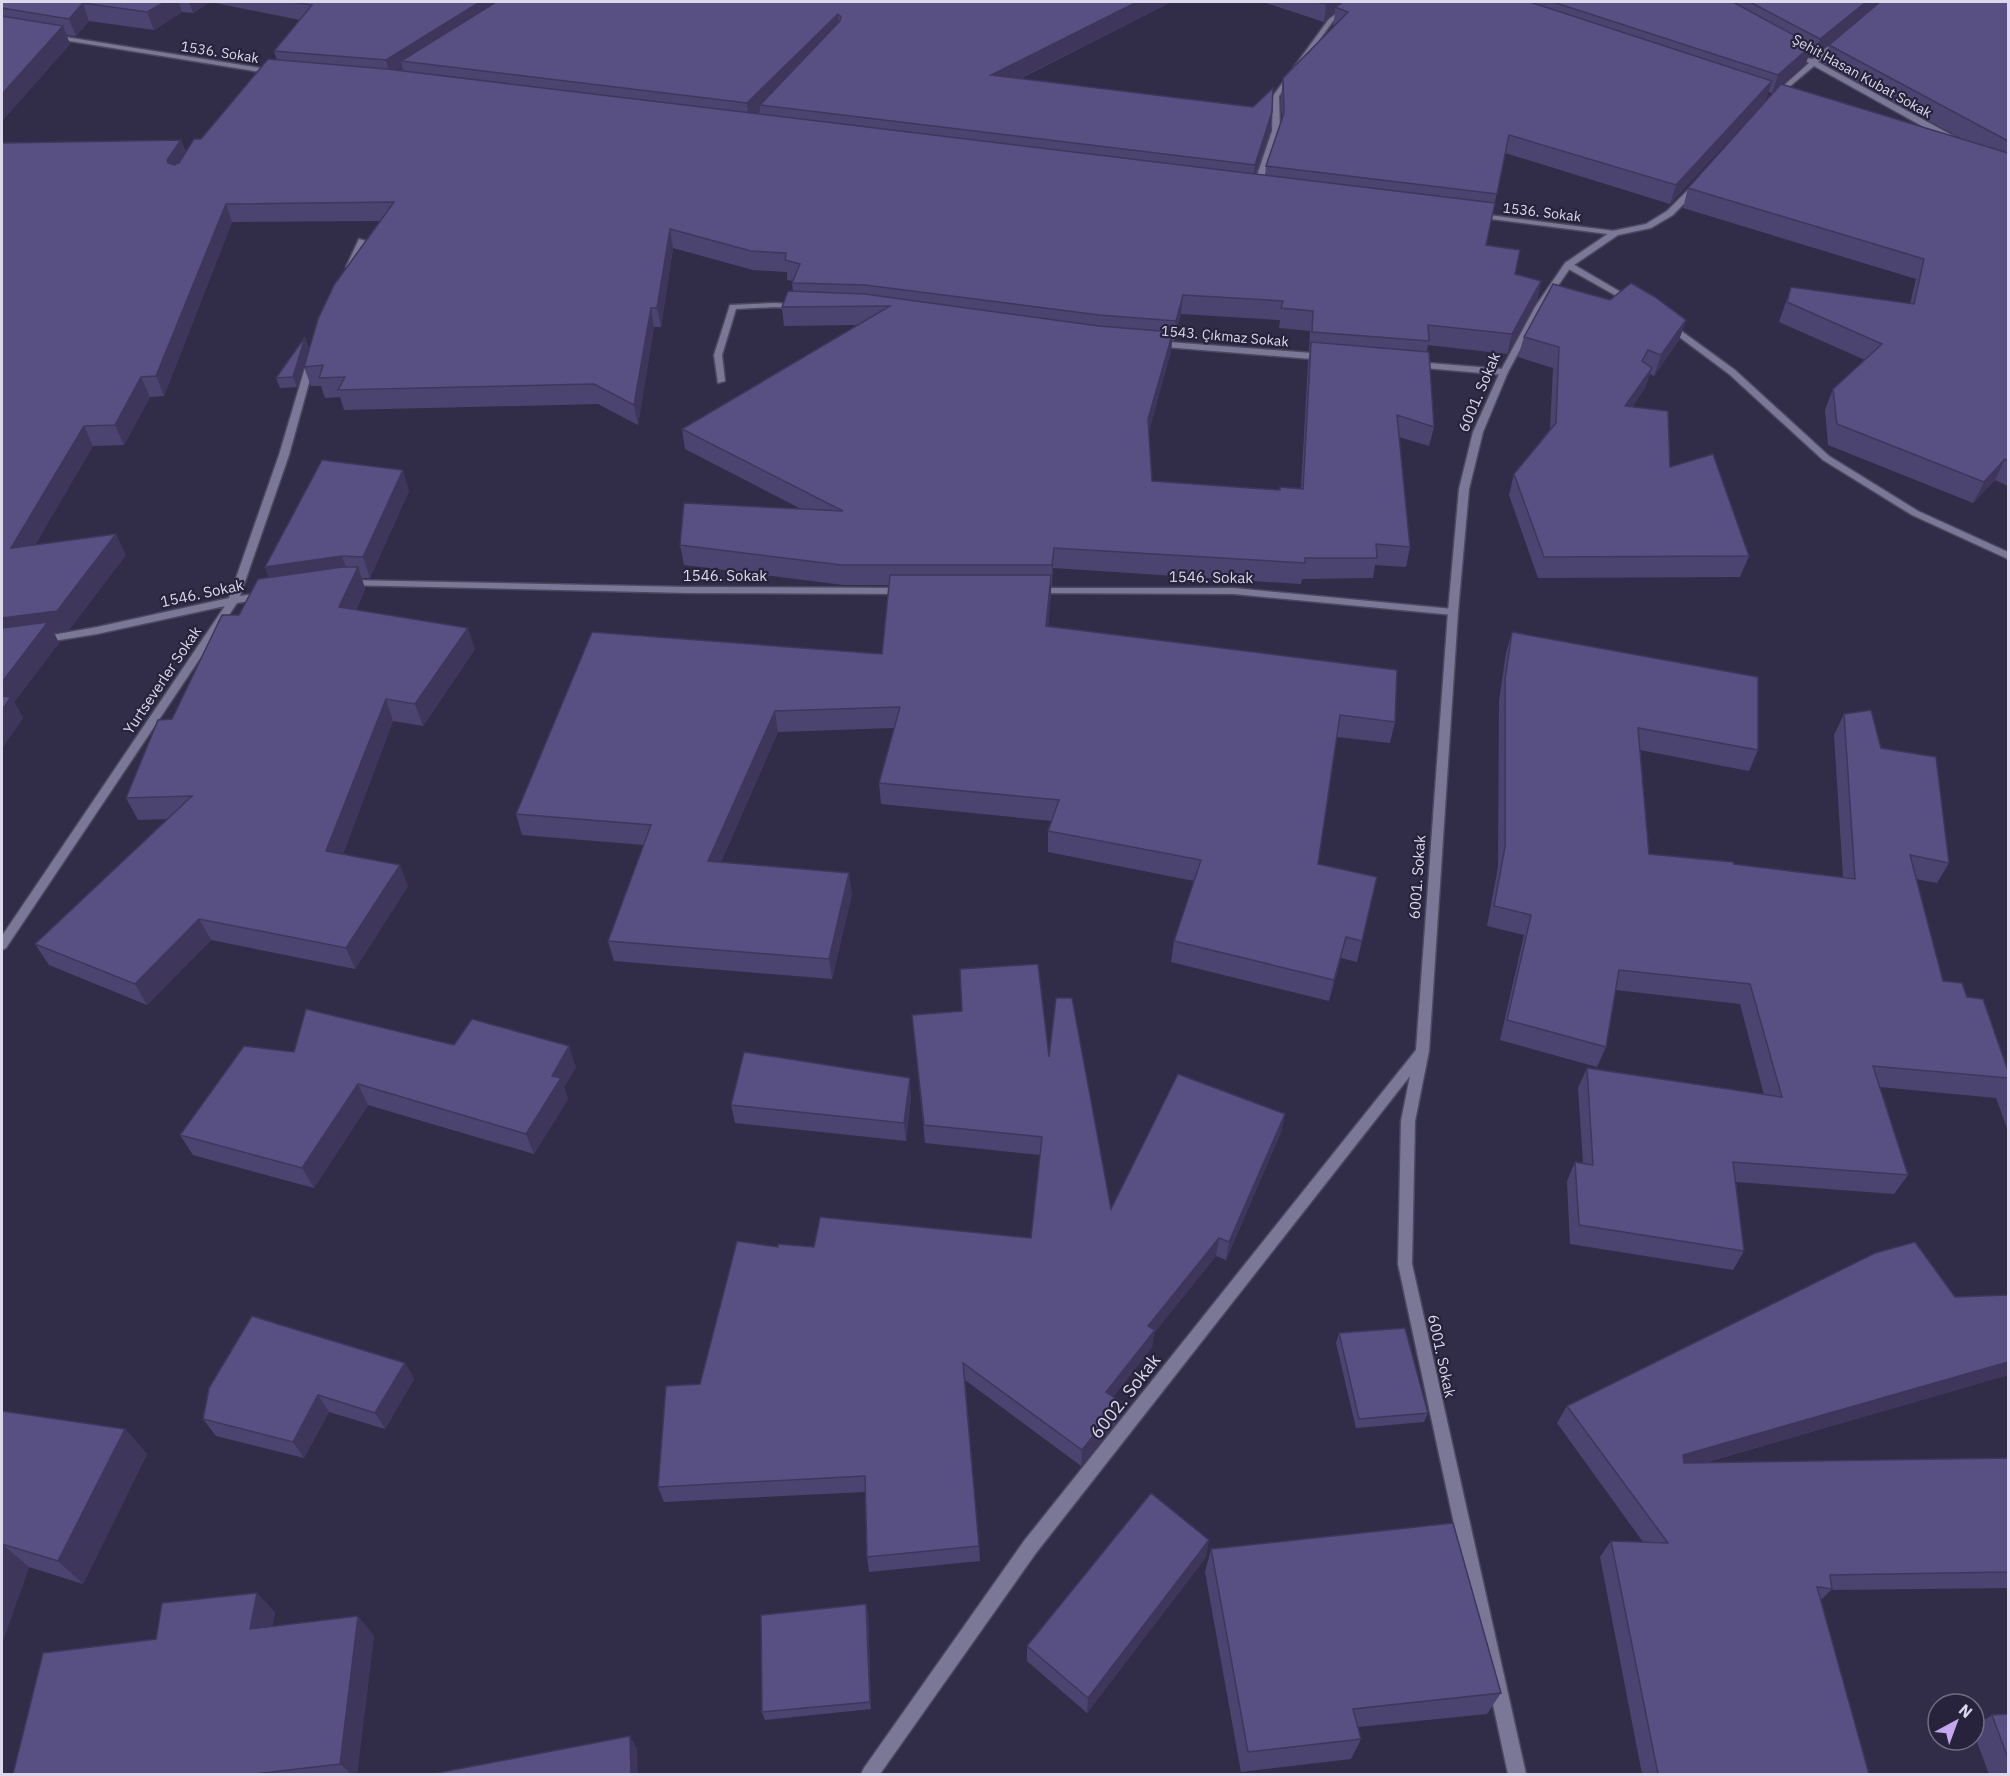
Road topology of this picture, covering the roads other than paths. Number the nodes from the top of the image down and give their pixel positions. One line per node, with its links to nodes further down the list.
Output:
1 (1355, 2): 13 (street)
2 (48, 36): 6 (street, 1536. Sokak)
3 (1844, 37): 5 (street)
4 (1803, 57): 5 (street, Şehit Hasan Kubat Sokak)
5 (1813, 63): 9 (street); 10 (street, Şehit Hasan Kubat Sokak)
6 (258, 70): 7 (street, 1536. Sokak); 8 (street)
7 (280, 72)
8 (252, 79)
9 (1771, 100)
10 (1957, 142)
11 (1701, 181): 16 (street, 6001. Sokak)
12 (1246, 186): 13 (street)
13 (1257, 187): 14 (street)
14 (1269, 189)
15 (1465, 214): 16 (street, 1536. Sokak)
16 (1615, 233): 18 (street, 6001. Sokak)
17 (362, 241): 19 (street)
18 (1568, 265): 21 (street); 27 (street, 6001. Sokak)
19 (347, 273)
20 (810, 308): 28 (street)
21 (1644, 308)
22 (1662, 320): 29 (street)
23 (1144, 343): 25 (street, 1543. Çıkmaz Sokak)
24 (315, 349): 34 (street, Yurtseverler Sokak)
25 (1330, 358)
26 (1412, 364): 27 (street)
27 (1504, 372): 35 (street, 6001. Sokak)
28 (722, 381)
29 (2008, 556)
30 (338, 585): 31 (street, 1546. Sokak)
31 (911, 591)
32 (1028, 591): 35 (street, 1546. Sokak)
33 (269, 595): 34 (street, 1546. Sokak)
34 (234, 600): 36 (street, 1546. Sokak); 37 (street, Yurtseverler Sokak)
35 (1453, 612): 38 (street, 6001. Sokak)
36 (35, 641)
37 (2, 945)
38 (1422, 1051): 39 (street, 6002. Sokak); 40 (street, 6001. Sokak)
39 (870, 1774)
40 (1517, 1774)

